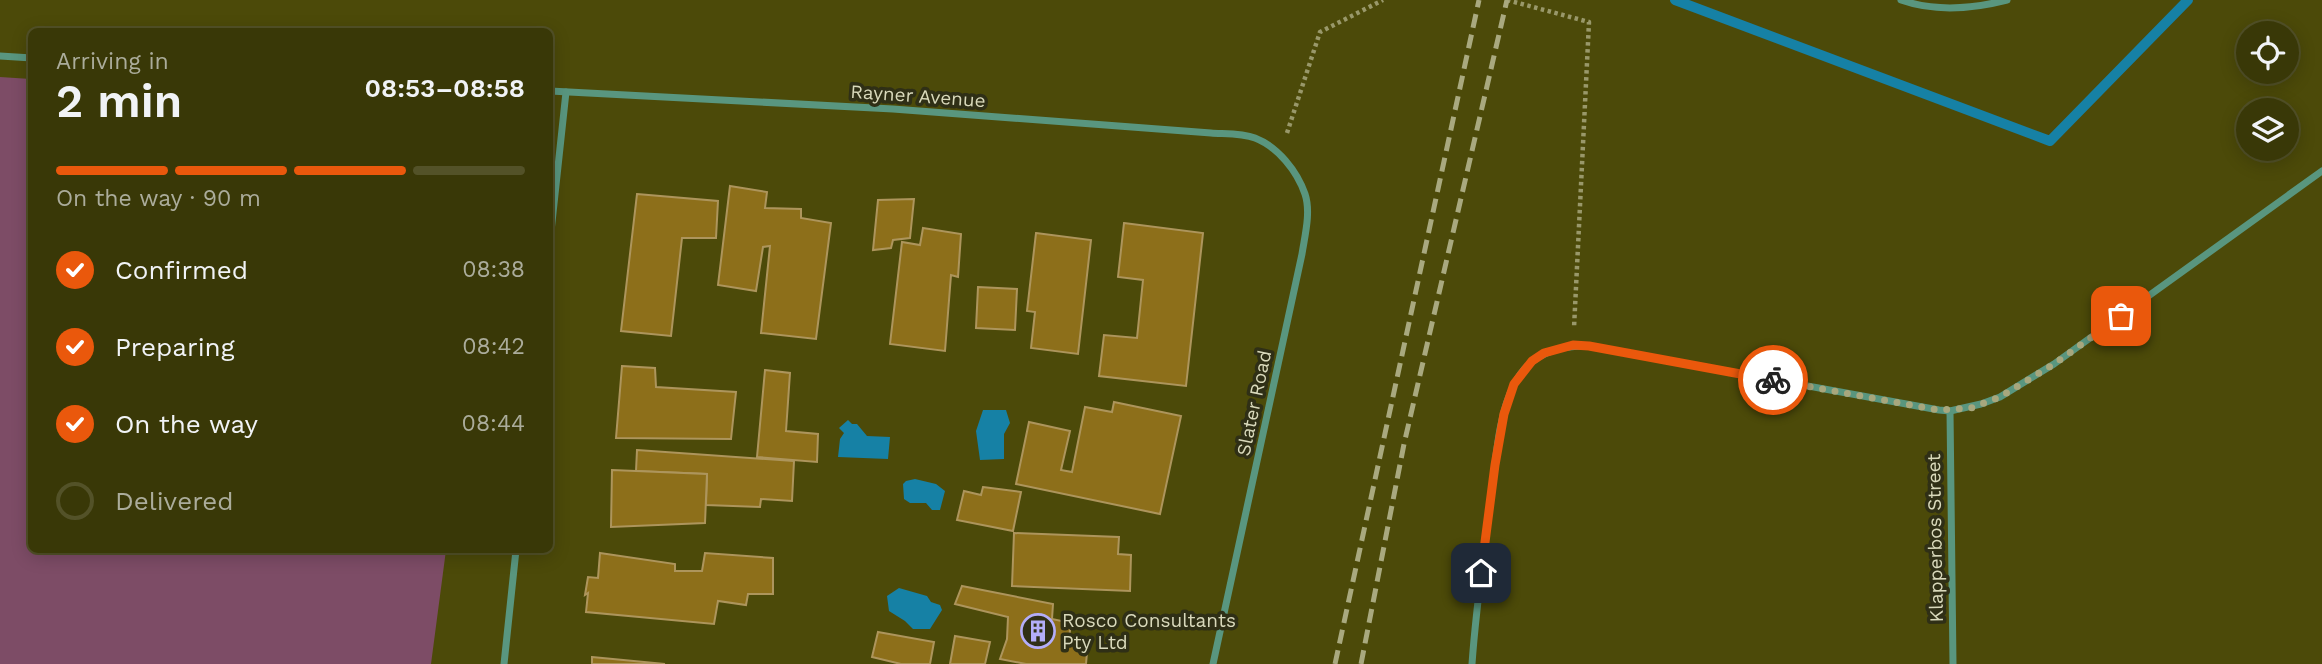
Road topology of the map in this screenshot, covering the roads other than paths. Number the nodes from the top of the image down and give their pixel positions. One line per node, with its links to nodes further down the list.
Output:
1 (1901, 0): 2 (street)
2 (2007, 0)
3 (0, 57): 4 (street)
4 (28, 58)
5 (553, 90): 6 (street, Rayner Avenue)
6 (566, 92): 7 (street, Rayner Avenue); 9 (street)
7 (1280, 154): 13 (street, Slater Road)
8 (2322, 171): 10 (street)
9 (553, 214)
10 (1950, 411): 14 (street); 15 (street, Klapperbos Street)
11 (516, 553): 12 (street)
12 (504, 664)
13 (1213, 664)
14 (1472, 664)
15 (1952, 664)

